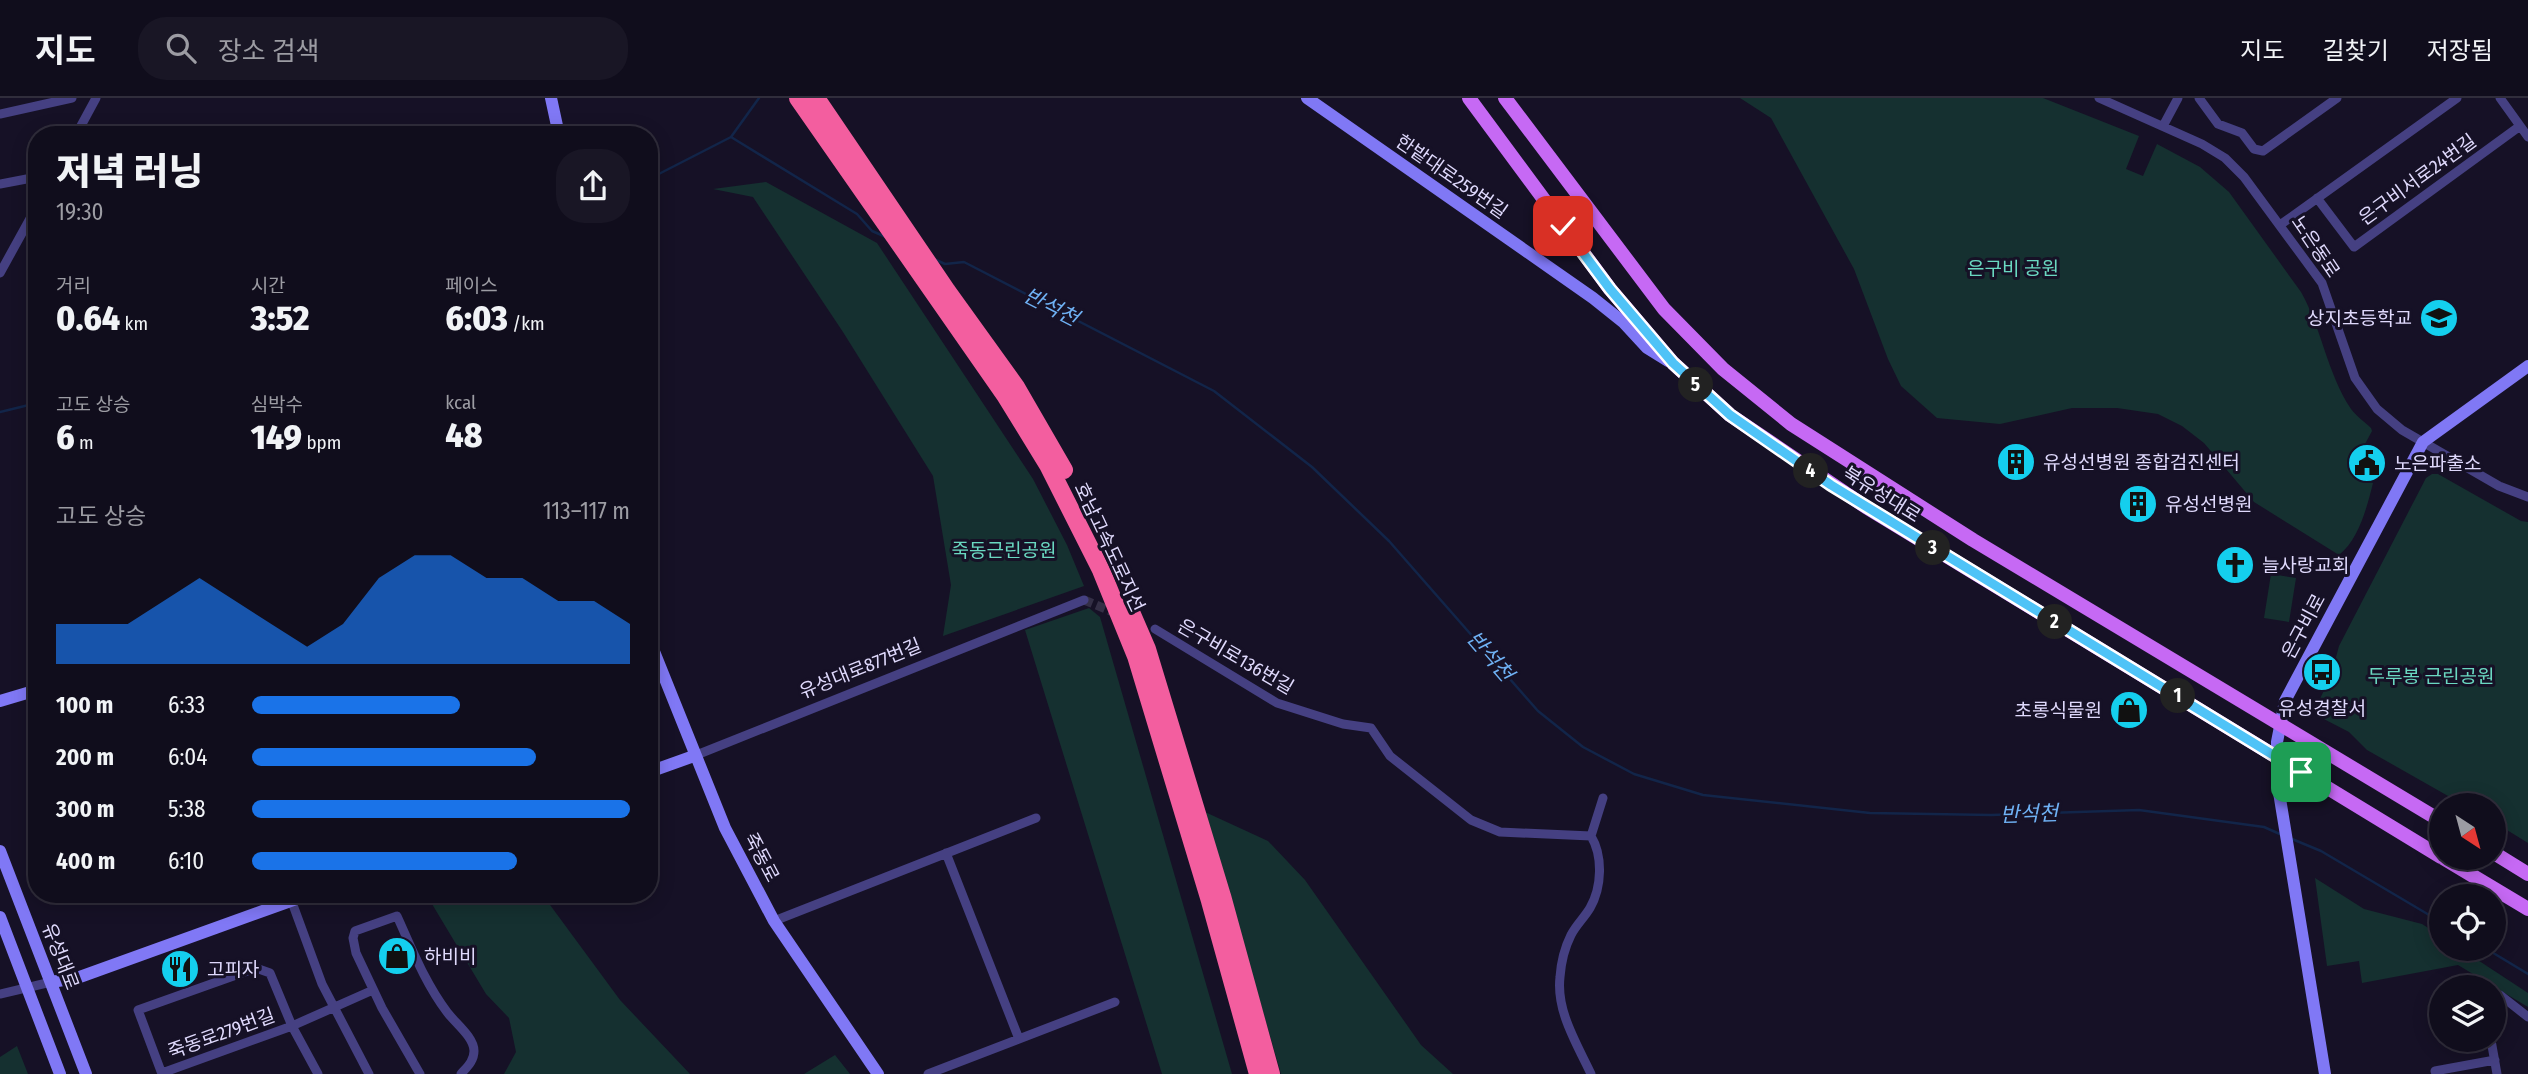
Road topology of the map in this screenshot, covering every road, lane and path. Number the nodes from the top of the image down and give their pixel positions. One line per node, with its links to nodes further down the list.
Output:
1 (72, 98): 15 (street)
2 (94, 98): 16 (street)
3 (551, 98): 17 (street)
4 (798, 98): 27 (highway, 호남고속도로지선)
5 (816, 98): 27 (highway, 호남고속도로지선)
6 (1307, 98): 28 (street, 한밭대로259번길)
7 (1469, 98): 28 (main road, 북유성대로)
8 (1505, 98): 37 (main road, 북유성대로)
9 (2099, 98): 18 (street, 노은동로)
10 (2178, 98): 18 (street)
11 (2199, 98): 12 (street)
12 (2337, 98)
13 (2457, 98): 23 (street)
14 (2500, 98): 19 (street)
15 (0, 114)
16 (80, 126)
17 (557, 126)
18 (2164, 126): 25 (street, 노은동로)
19 (2520, 126): 20 (street); 23 (street, 은구비서로24번길)
20 (2528, 136)
21 (28, 179): 22 (street)
22 (0, 184)
23 (2317, 198): 25 (street)
24 (28, 222): 26 (street)
25 (2280, 225): 30 (street, 노은동로)
26 (0, 273)
27 (939, 291): 78 (highway, 호남고속도로지선); 79 (highway, 호남고속도로지선)
28 (1673, 363): 39 (main road, 북유성대로)
29 (2528, 366): 30 (street, 은구비로)
30 (2423, 442): 31 (street, 노은동로); 37 (street, 은구비로)
31 (2528, 497)
32 (1084, 600): 38 (street, 유성대로877번길)
33 (1155, 629): 44 (street, 은구비로136번길)
34 (658, 662): 38 (street, 죽동로)
35 (28, 693): 36 (street)
36 (0, 701)
37 (2281, 724): 39 (street, 은구비로); 42 (main road, 북유성대로)
38 (694, 755): 40 (street, 유성대로877번길); 55 (street, 죽동로)
39 (2276, 757): 45 (main road, 북유성대로); 81 (street, 은구비로)
40 (658, 769)
41 (1602, 798): 44 (street)
42 (2429, 814)
43 (1036, 818): 47 (street)
44 (1591, 836): 80 (street)
45 (2429, 849)
46 (0, 851): 56 (street, 유성대로)
47 (946, 853): 55 (street); 65 (street)
48 (2506, 860): 50 (main road)
49 (2464, 870): 53 (main road, 북유성대로)
50 (2528, 874)
51 (274, 903): 56 (street)
52 (292, 903): 62 (street)
53 (2528, 909)
54 (0, 918): 57 (street)
55 (774, 921): 76 (street, 죽동로)
56 (51, 982): 57 (street); 70 (street, 유성대로)
57 (26, 986): 59 (street); 69 (street)
58 (373, 990): 62 (street, 죽동로279번길); 74 (street); 75 (street)
59 (0, 994)
60 (2506, 1000): 63 (street)
61 (1115, 1002): 65 (street)
62 (332, 1008): 64 (street, 죽동로279번길); 73 (street)
63 (2528, 1017)
64 (292, 1026): 71 (street, 죽동로279번길); 71 (street, 죽동로279번길); 72 (street, 죽동로279번길)
65 (1019, 1039): 77 (street)
66 (2493, 1052): 67 (street)
67 (2495, 1060): 68 (street); 83 (street)
68 (2471, 1069): 82 (street)
69 (60, 1074)
70 (86, 1074)
71 (162, 1074)
72 (318, 1074)
73 (369, 1074)
74 (420, 1074)
75 (461, 1074)
76 (878, 1074)
77 (928, 1074)
78 (1258, 1074)
79 (1272, 1074)
80 (1591, 1074)
81 (2325, 1074)
82 (2436, 1074)
83 (2497, 1074)

